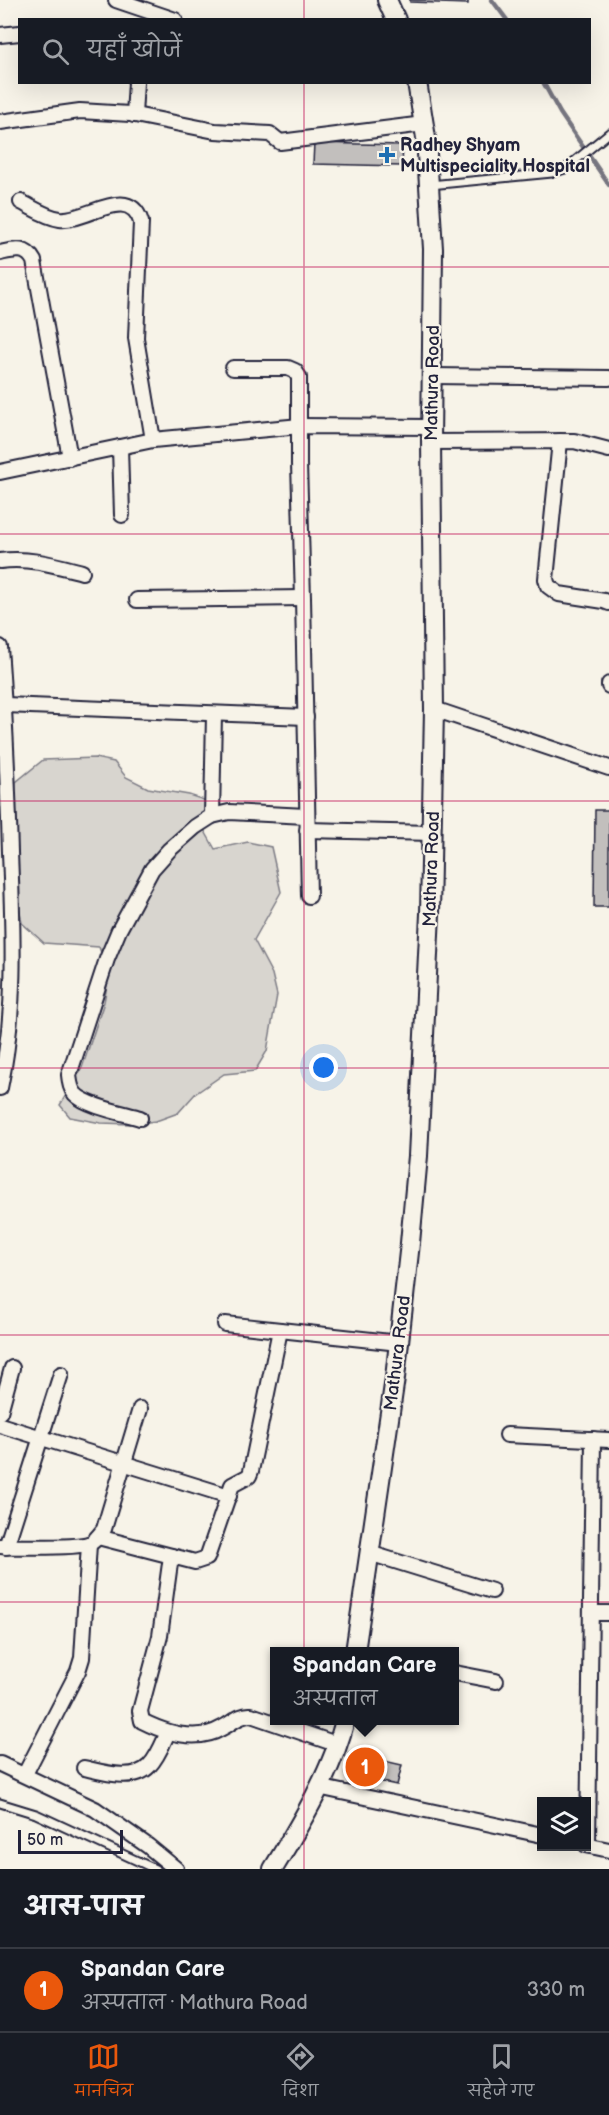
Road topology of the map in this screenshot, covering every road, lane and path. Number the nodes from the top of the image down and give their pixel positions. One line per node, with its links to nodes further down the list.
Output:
1 (116, 0): 3 (street)
2 (387, 0): 5 (main road)
3 (140, 14): 4 (street)
4 (163, 18)
5 (395, 18)
6 (18, 33): 7 (street)
7 (0, 35)
8 (136, 84): 10 (street)
9 (417, 84): 12 (main road, Mathura Road)
10 (134, 115): 11 (street); 12 (street)
11 (0, 122)
12 (424, 124): 14 (main road, Mathura Road)
13 (606, 135): 14 (lane)
14 (430, 185): 18 (main road, Mathura Road)
15 (21, 202): 22 (street)
16 (0, 253): 26 (street)
17 (233, 368): 20 (street)
18 (432, 376): 19 (street); 21 (main road, Mathura Road)
19 (609, 378)
20 (300, 426): 21 (street); 22 (street); 31 (street)
21 (431, 434): 23 (street); 36 (main road, Mathura Road)
22 (153, 440): 24 (street)
23 (560, 441): 25 (street); 33 (street)
24 (120, 447): 26 (street); 28 (street)
25 (609, 450)
26 (70, 458): 27 (street)
27 (0, 472)
28 (122, 515)
29 (0, 561): 30 (street)
30 (82, 572)
31 (303, 598): 32 (street); 38 (street)
32 (136, 600)
33 (609, 603)
34 (0, 647): 35 (street)
35 (5, 705): 37 (street); 44 (street)
36 (434, 710): 39 (street); 42 (main road, Mathura Road)
37 (214, 714): 38 (street); 40 (street)
38 (306, 717): 41 (street)
39 (609, 768)
40 (212, 816): 41 (street); 45 (street)
41 (307, 823): 42 (street); 43 (street)
42 (432, 832): 48 (main road, Mathura Road)
43 (309, 896)
44 (0, 1088)
45 (140, 1118)
46 (225, 1324): 47 (street)
47 (280, 1330): 48 (street); 59 (street)
48 (399, 1343): 62 (main road, Mathura Road)
49 (12, 1368): 52 (street)
50 (61, 1374): 55 (street)
51 (140, 1409): 58 (street)
52 (0, 1412)
53 (0, 1425): 55 (street)
54 (507, 1435): 56 (street)
55 (40, 1438): 58 (street); 61 (street)
56 (593, 1439): 57 (street); 65 (street)
57 (609, 1440)
58 (123, 1463): 59 (street); 60 (street)
59 (229, 1496): 63 (street)
60 (94, 1541): 61 (street); 63 (street); 77 (street)
61 (3, 1546)
62 (369, 1553): 64 (street); 67 (main road, Mathura Road)
63 (171, 1556): 73 (street)
64 (492, 1591)
65 (591, 1613): 66 (street); 79 (street)
66 (609, 1613)
67 (357, 1647)
68 (459, 1674): 69 (street)
69 (496, 1681)
70 (270, 1721): 73 (street)
71 (280, 1725): 74 (street)
72 (344, 1725): 74 (main road)
73 (168, 1732): 76 (street)
74 (339, 1745): 78 (main road)
75 (0, 1764): 77 (street)
76 (84, 1768)
77 (25, 1774): 85 (street)
78 (318, 1787): 81 (street); 86 (main road)
79 (588, 1797)
80 (0, 1803): 84 (lane)
81 (537, 1834)
82 (591, 1846): 83 (street)
83 (609, 1850)
84 (155, 1869)
85 (176, 1869)
86 (273, 1869)

